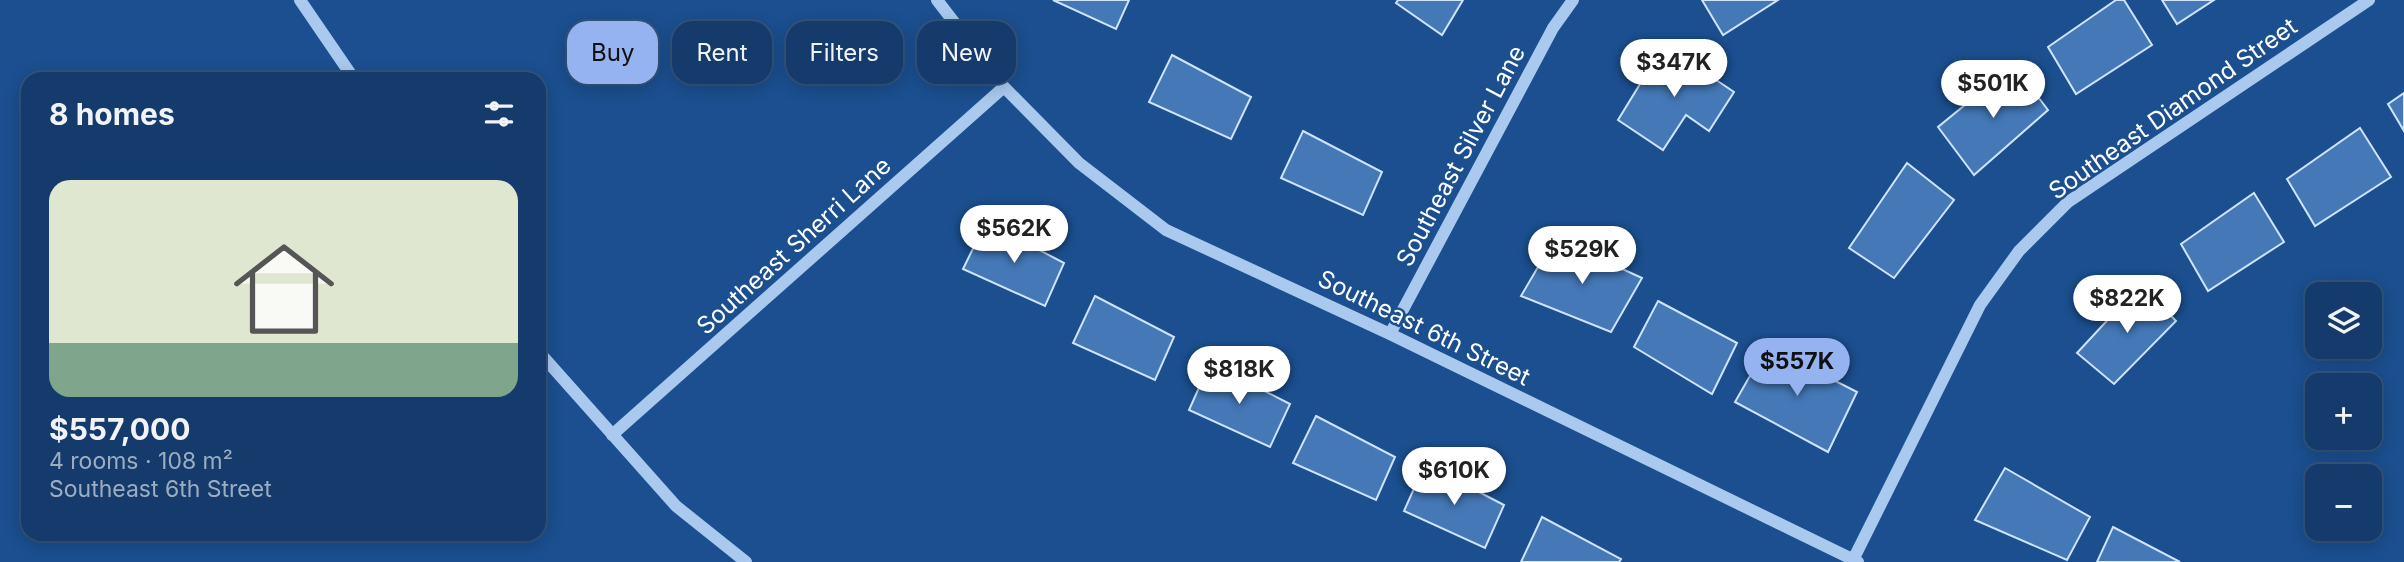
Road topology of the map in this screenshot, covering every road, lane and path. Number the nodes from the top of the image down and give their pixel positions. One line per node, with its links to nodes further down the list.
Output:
1 (300, 0): 5 (street)
2 (937, 0): 6 (street, Southeast 6th Street)
3 (1573, 0): 7 (street, Southeast Silver Lane)
4 (2369, 0): 10 (street, Southeast Diamond Street)
5 (349, 72)
6 (1004, 87): 7 (street, Southeast 6th Street); 9 (street, Southeast Sherri Lane)
7 (1390, 334): 10 (street, Southeast 6th Street)
8 (546, 360): 9 (street)
9 (612, 435): 11 (street)
10 (1855, 561)
11 (746, 562)

